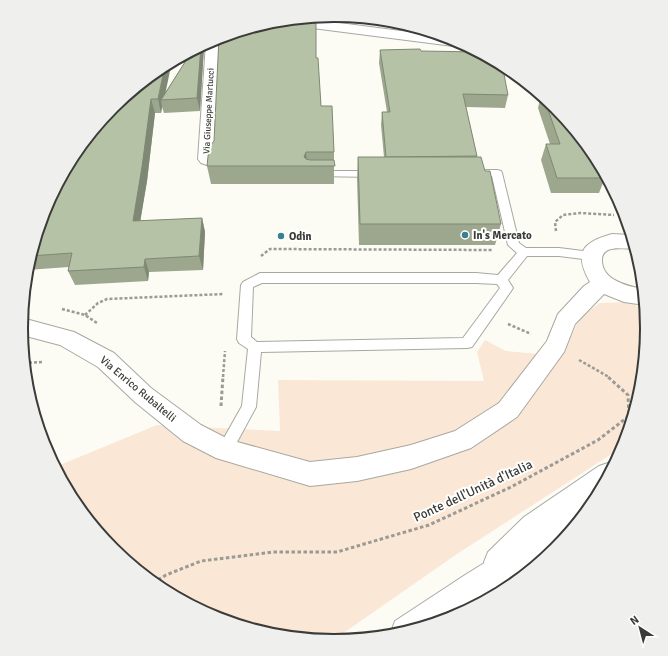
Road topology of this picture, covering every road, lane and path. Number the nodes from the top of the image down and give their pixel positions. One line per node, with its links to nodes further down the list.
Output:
1 (309, 24): 2 (street)
2 (437, 40)
3 (214, 47): 4 (street, Via Giuseppe Martucci)
4 (207, 159)
5 (459, 173): 11 (lane)
6 (311, 174): 7 (lane)
7 (381, 174)
8 (617, 215): 9 (path)
9 (556, 234)
10 (628, 241): 12 (street)
11 (524, 252): 12 (lane); 13 (lane)
12 (591, 256): 14 (street)
13 (501, 280): 24 (lane); 24 (lane)
14 (603, 283): 16 (street); 23 (street, Via Enrico Rubaltelli)
15 (229, 294): 18 (path)
16 (638, 296)
17 (58, 308): 18 (path)
18 (85, 315): 19 (path); 21 (path)
19 (80, 320)
20 (505, 323): 23 (path)
21 (100, 325)
22 (28, 328): 29 (street, Via Enrico Rubaltelli)
23 (556, 346): 27 (path, Ponte dell'Unità d'Italia); 29 (street, Via Enrico Rubaltelli)
24 (255, 347): 29 (lane)
25 (44, 362): 26 (path)
26 (30, 363)
27 (629, 411)
28 (627, 418): 32 (path, Ponte dell'Unità d'Italia)
29 (225, 450)
30 (599, 481): 33 (street)
31 (567, 527): 33 (street)
32 (160, 579)
33 (475, 585): 34 (street)
34 (422, 621)

